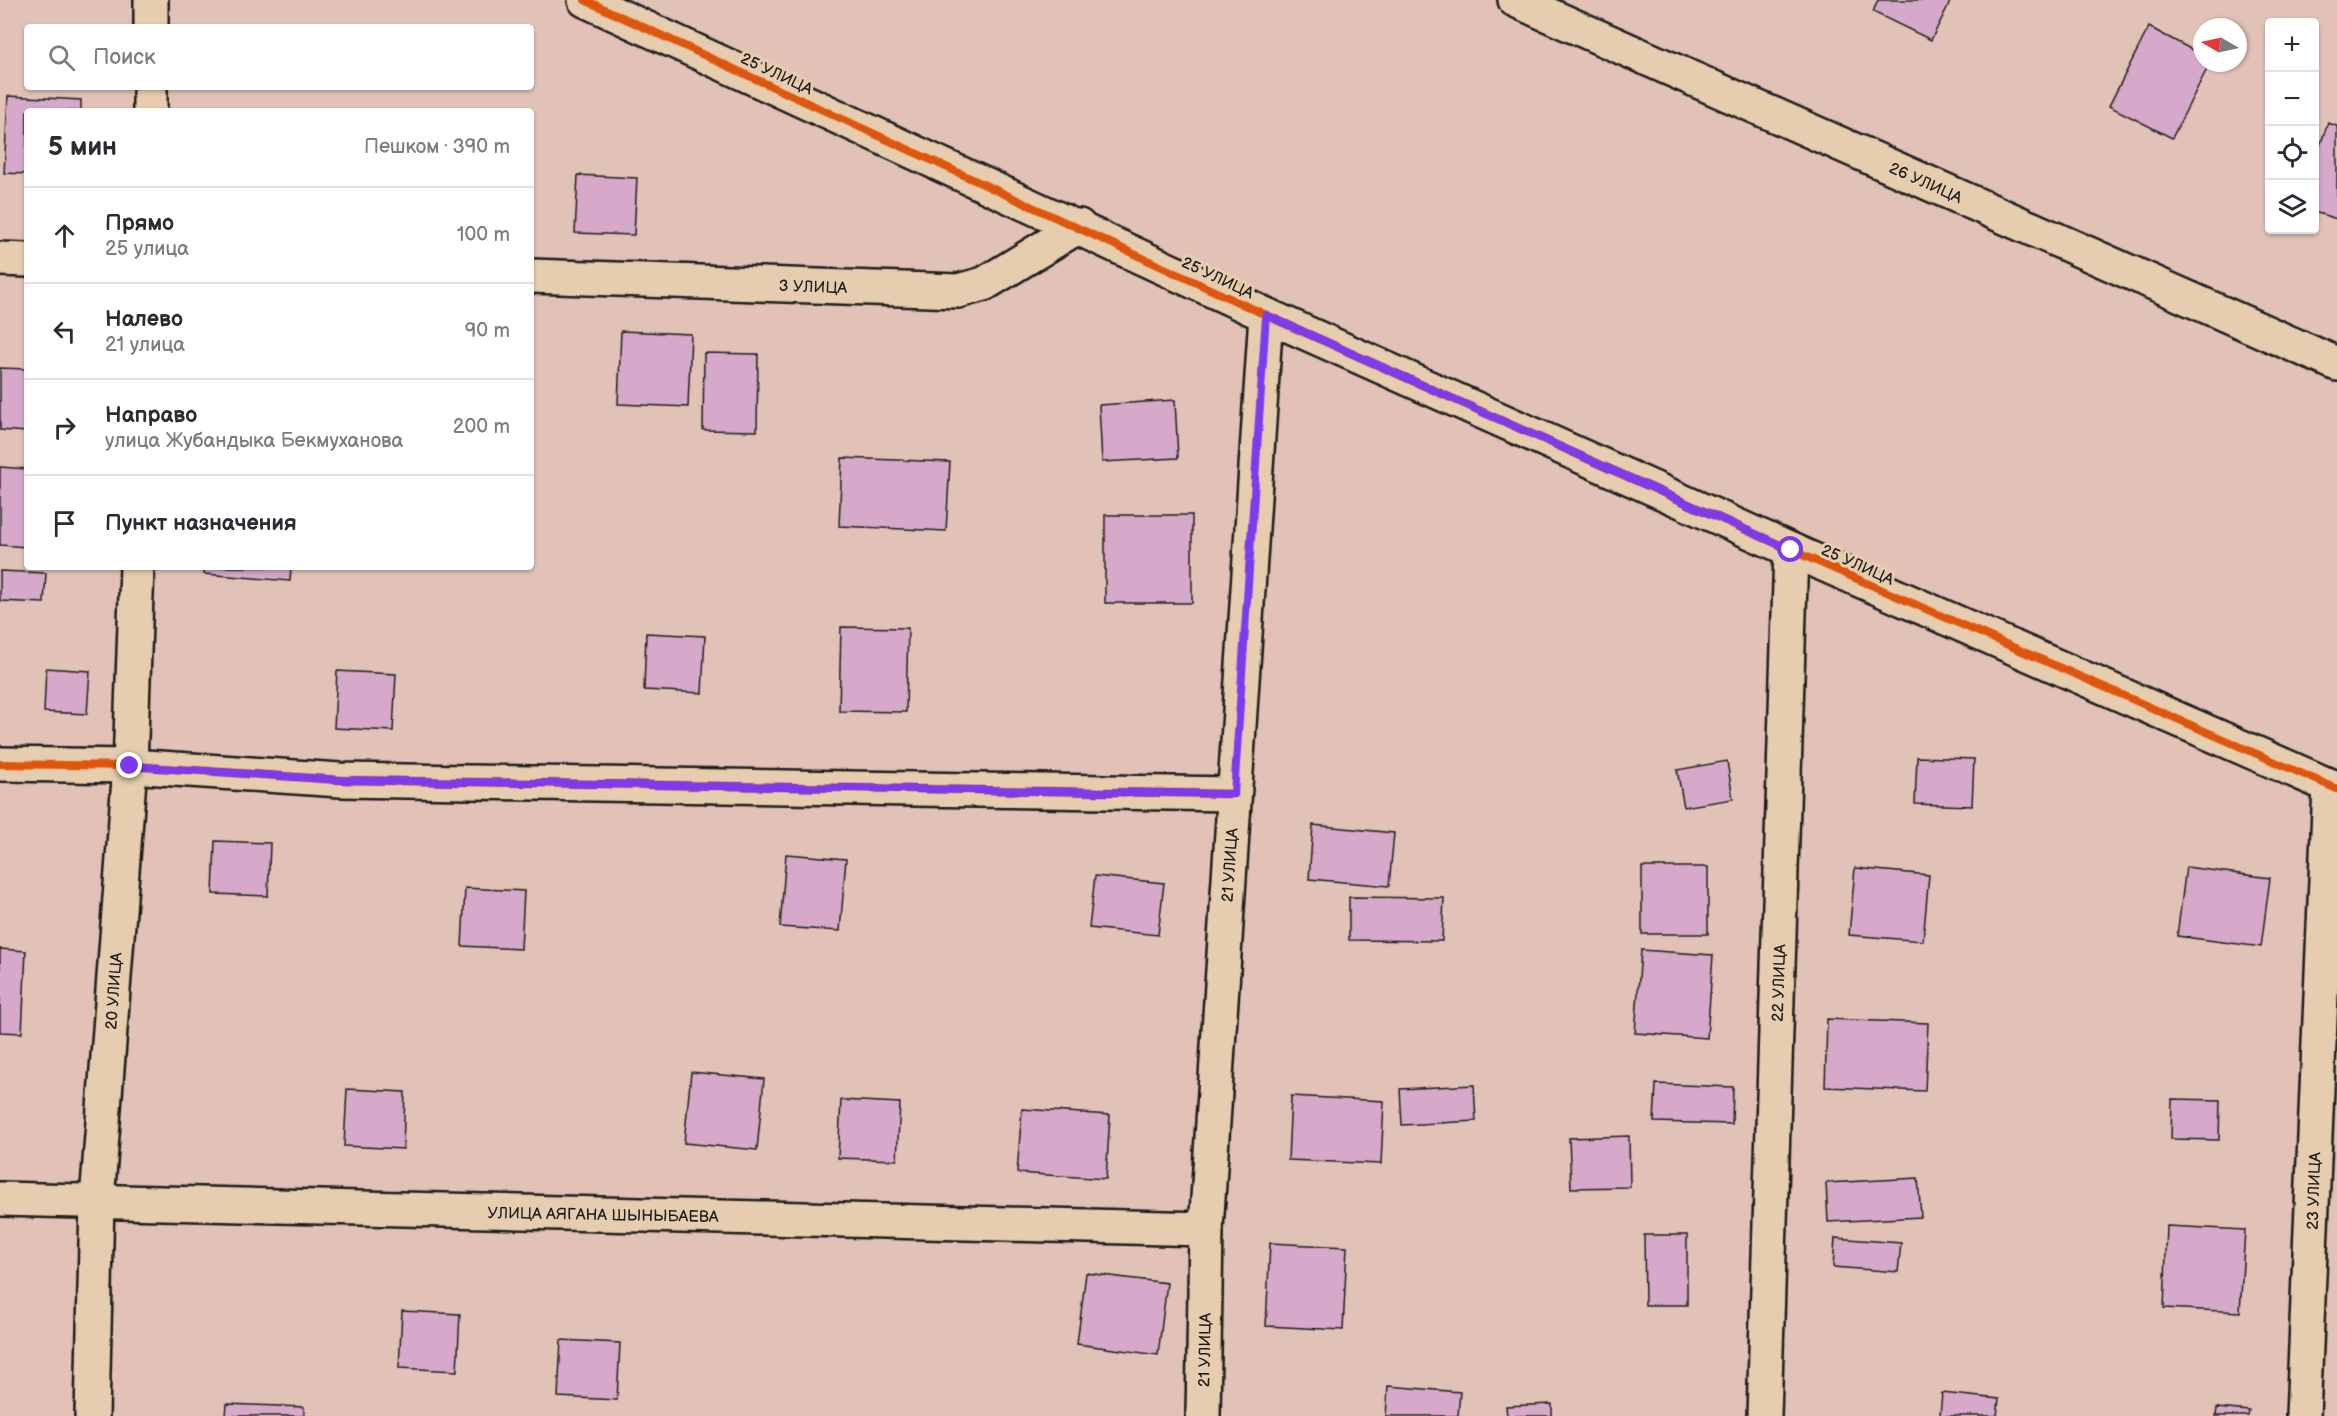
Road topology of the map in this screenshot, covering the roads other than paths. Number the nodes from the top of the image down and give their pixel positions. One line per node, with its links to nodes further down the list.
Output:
1 (151, 0): 4 (street)
2 (585, 0): 7 (street, 25 УЛИЦА)
3 (1515, 0): 12 (street, 26 УЛИЦА)
4 (150, 24)
5 (150, 90): 6 (street)
6 (150, 108)
7 (1079, 226): 10 (street, 3 УЛИЦА); 11 (street, 25 УЛИЦА)
8 (0, 259): 9 (street)
9 (24, 260)
10 (534, 276)
11 (1266, 315): 13 (street, 25 УЛИЦА); 18 (street, 21 УЛИЦА)
12 (2337, 364)
13 (1791, 550): 17 (street, 25 УЛИЦА); 24 (street, 22 УЛИЦА)
14 (137, 570): 16 (street, 20 УЛИЦА)
15 (0, 764): 16 (street)
16 (130, 766): 18 (street); 20 (street, 20 УЛИЦА)
17 (2334, 787): 25 (street, 23 УЛИЦА)
18 (1234, 794): 21 (street, 21 УЛИЦА)
19 (0, 1199): 20 (street, УЛИЦА АЯГАНА ШЫНЫБАЕВА)
20 (98, 1201): 21 (street, УЛИЦА АЯГАНА ШЫНЫБАЕВА); 22 (street, 20 УЛИЦА)
21 (1206, 1229): 23 (street, 21 УЛИЦА)
22 (92, 1416)
23 (1203, 1416)
24 (1764, 1416)
25 (2303, 1416)

